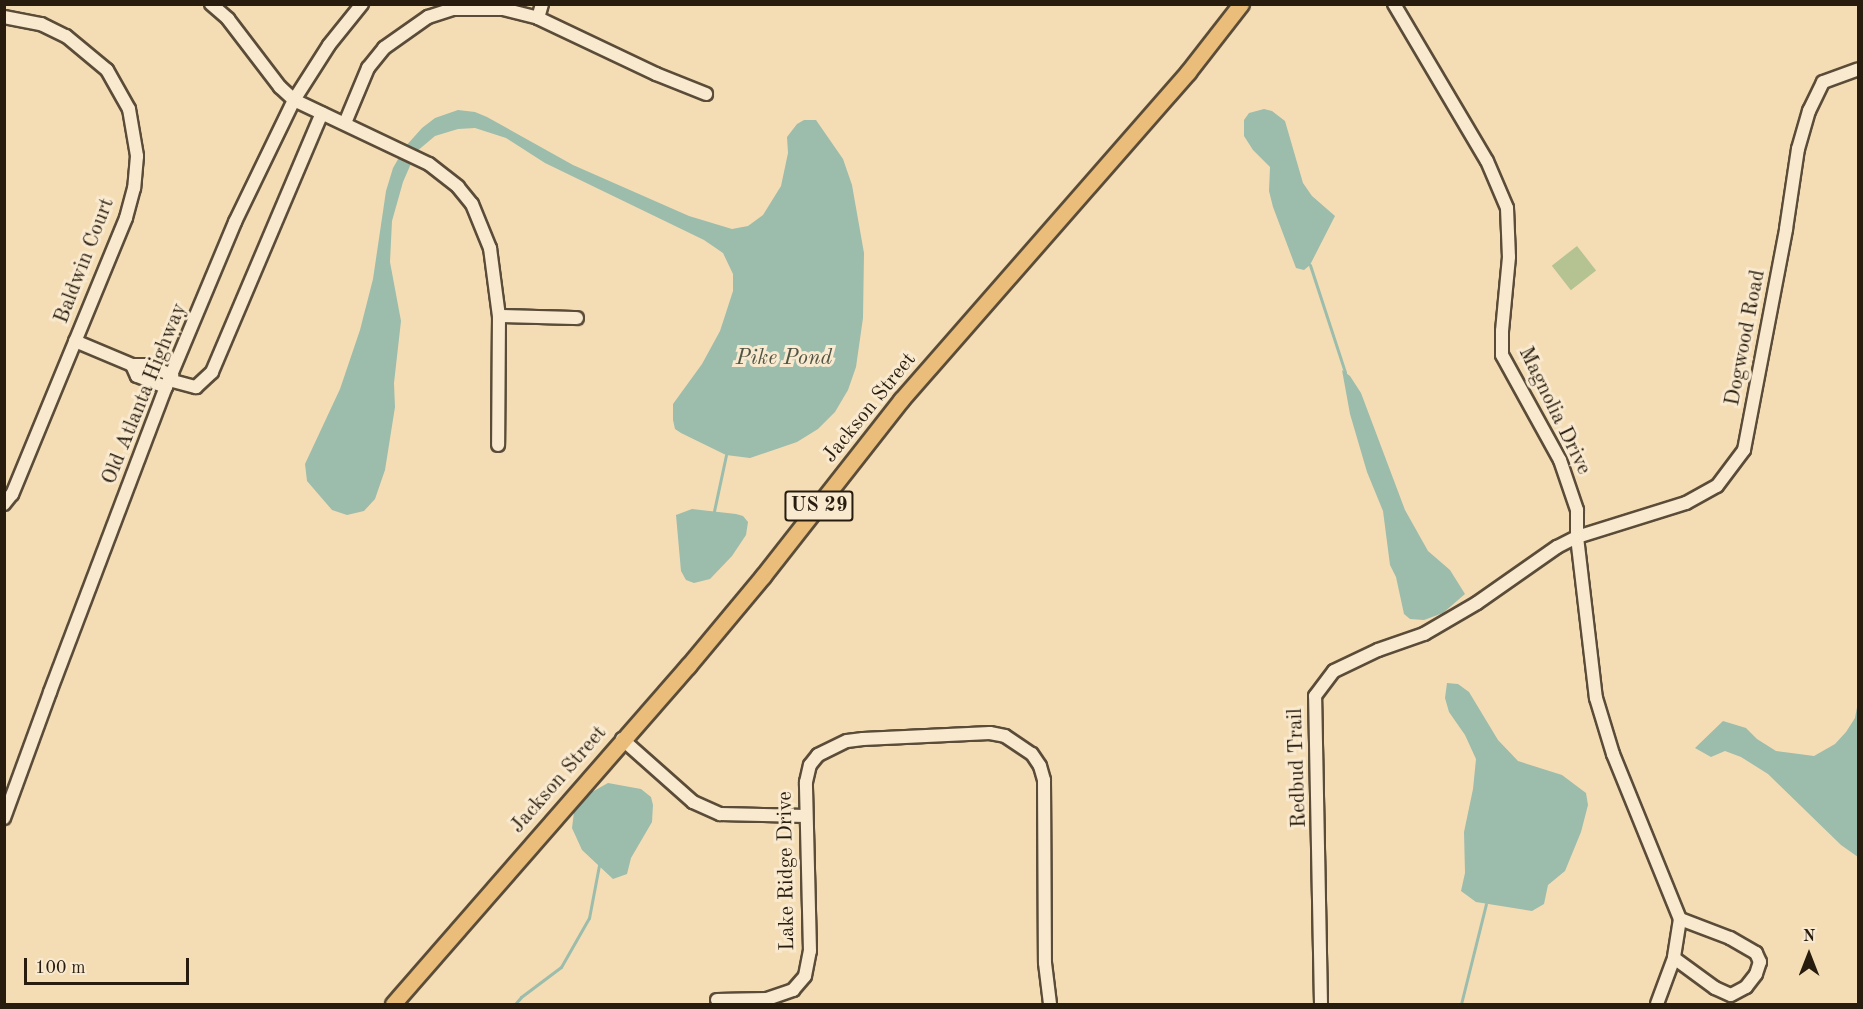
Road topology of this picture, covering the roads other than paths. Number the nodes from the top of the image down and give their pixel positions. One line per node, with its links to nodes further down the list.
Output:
1 (211, 4): 10 (street)
2 (362, 4): 10 (street, Old Atlanta Highway)
3 (542, 4): 7 (street)
4 (1241, 4): 20 (main road, Jackson Street / US 29)
5 (1394, 4): 19 (street, Magnolia Drive)
6 (4, 17): 15 (street, Baldwin Court)
7 (538, 18): 9 (street); 12 (street)
8 (1858, 69): 19 (street, Dogwood Road)
9 (706, 94)
10 (294, 100): 11 (street); 16 (street, Old Atlanta Highway)
11 (322, 113): 12 (street); 16 (street)
12 (345, 123): 13 (street)
13 (499, 316): 14 (street); 17 (street)
14 (578, 318)
15 (75, 342): 16 (street); 18 (street, Baldwin Court)
16 (169, 381): 22 (street, Old Atlanta Highway)
17 (498, 445)
18 (4, 504)
19 (1577, 537): 23 (street, Magnolia Drive); 28 (street, Redbud Trail)
20 (622, 739): 21 (street); 26 (main road, Jackson Street / US 29)
21 (806, 816): 25 (street, Lake Ridge Drive); 27 (street, Lake Ridge Drive)
22 (4, 818)
23 (1680, 919): 24 (street); 24 (street)
24 (1674, 958): 29 (street)
25 (717, 1000)
26 (393, 1005)
27 (1050, 1005)
28 (1321, 1005)
29 (1657, 1005)

